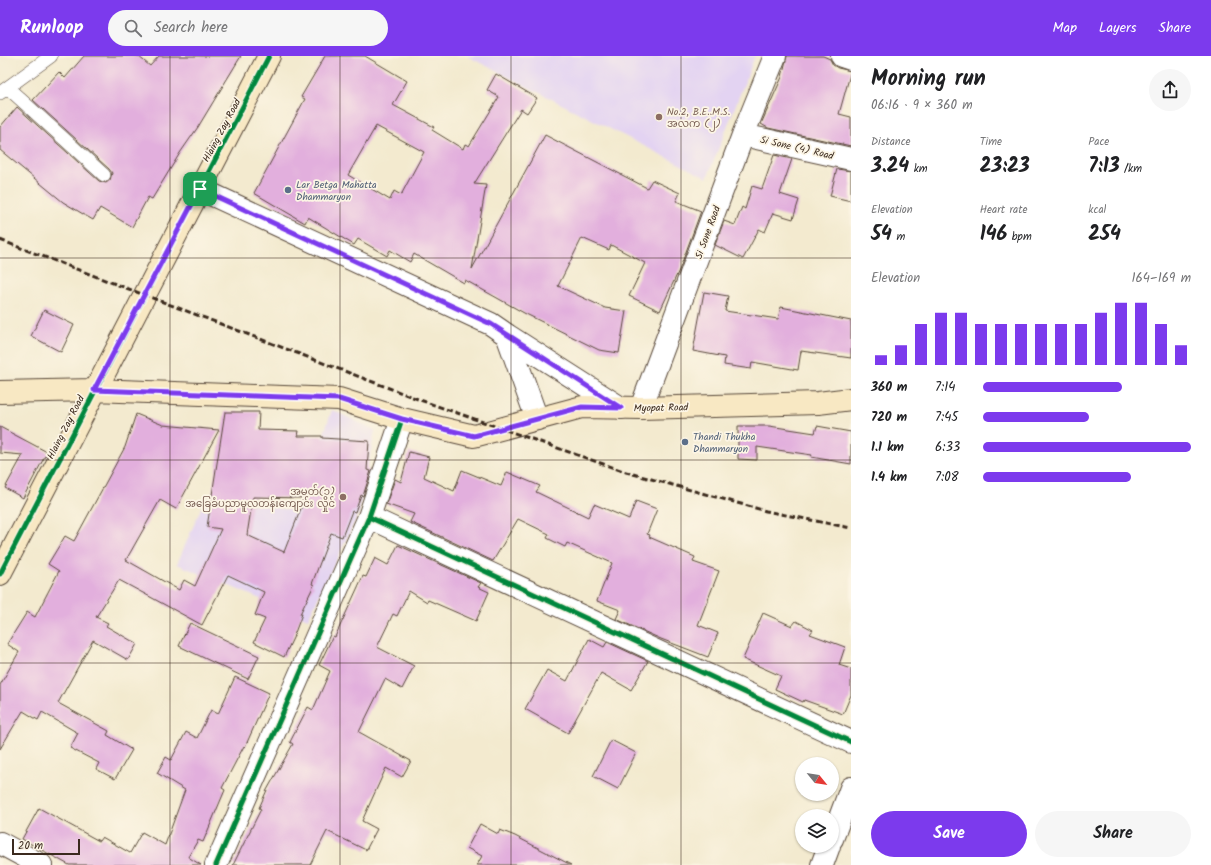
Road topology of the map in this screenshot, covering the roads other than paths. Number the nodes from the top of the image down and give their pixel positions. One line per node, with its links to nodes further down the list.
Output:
1 (50, 56): 6 (lane)
2 (269, 56): 10 (main road, Hlaing Zay Road)
3 (775, 56): 7 (street, Si Sone Road)
4 (842, 56): 5 (street)
5 (851, 59)
6 (4, 90): 9 (lane)
7 (743, 135): 8 (street, Si Sone (4) Road); 15 (street, Si Sone Road)
8 (851, 159)
9 (104, 175)
10 (200, 189): 11 (street); 12 (main road, Hlaing Zay Road)
11 (507, 335): 15 (street); 17 (street)
12 (94, 390): 13 (main road, Myopat Road); 16 (main road, Myopat Road); 19 (main road, Hlaing Zay Road)
13 (0, 392)
14 (851, 398): 15 (main road, Myopat Road)
15 (631, 408): 17 (main road, Myopat Road)
16 (402, 419): 17 (main road, Myopat Road); 18 (street)
17 (537, 419)
18 (369, 517): 20 (street); 26 (street)
19 (0, 574)
20 (851, 742)
21 (851, 788): 22 (street)
22 (839, 820)
23 (0, 843): 25 (street)
24 (826, 853): 27 (street)
25 (41, 865)
26 (216, 865)
27 (822, 865)

